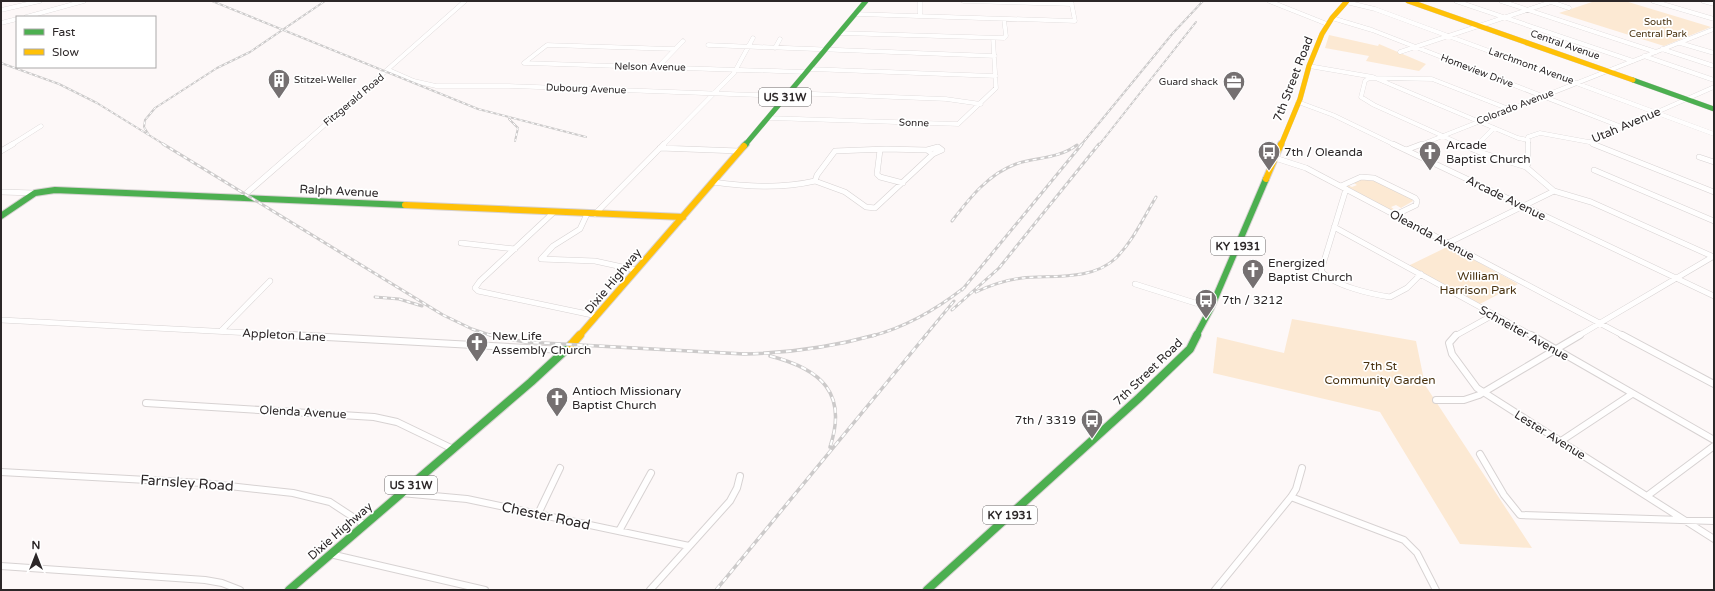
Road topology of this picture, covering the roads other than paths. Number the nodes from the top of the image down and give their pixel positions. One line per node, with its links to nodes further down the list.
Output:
1 (40, 1): 18 (street)
2 (84, 1): 21 (street)
3 (465, 1): 56 (street, Fitzgerald Road)
4 (866, 1): 20 (main road, Dixie Highway / US 31W)
5 (920, 1): 22 (street)
6 (963, 1): 15 (street)
7 (1269, 1): 27 (street, Homeview Drive)
8 (1347, 1): 27 (main road, 7th Street Road / KY 1931); 34 (street, Larchmont Avenue)
9 (1408, 1): 29 (main road, Central Avenue)
10 (1456, 1): 23 (street)
11 (1500, 1): 19 (street)
12 (1551, 1): 17 (street); 19 (street)
13 (1653, 1): 26 (street)
14 (1703, 1): 16 (street)
15 (1072, 3): 25 (street)
16 (1714, 4)
17 (1569, 8)
18 (1, 10)
19 (1527, 10): 23 (street); 48 (street)
20 (855, 14): 22 (street); 32 (main road, Dixie Highway / US 31W)
21 (30, 16)
22 (920, 16): 25 (street)
23 (1504, 17): 29 (street); 52 (street)
24 (16, 19): 28 (street)
25 (1004, 19): 36 (street)
26 (1714, 19)
27 (1329, 21): 42 (street, Homeview Drive); 53 (main road, 7th Street Road / KY 1931)
28 (1, 23)
29 (1478, 26): 34 (street); 59 (main road, Central Avenue)
30 (1714, 29): 31 (street, Colorado Avenue)
31 (1706, 32): 33 (street); 39 (street, Colorado Avenue)
32 (839, 33): 36 (street); 46 (main road, Dixie Highway / US 31W)
33 (1714, 34)
34 (1447, 36): 42 (street); 63 (street, Larchmont Avenue)
35 (753, 38): 41 (street)
36 (993, 38): 50 (street, Sonne)
37 (780, 39): 43 (street)
38 (682, 41): 44 (street)
39 (1680, 43): 45 (street, Colorado Avenue); 49 (street)
40 (708, 45): 41 (street)
41 (747, 46): 43 (street); 57 (street)
42 (1416, 47): 47 (street); 67 (street, Homeview Drive)
43 (775, 48): 46 (street)
44 (674, 49): 55 (street); 55 (street, Nelson Avenue)
45 (1661, 49): 48 (street, Colorado Avenue); 54 (street)
46 (824, 50): 50 (street); 58 (main road, Dixie Highway / US 31W)
47 (1400, 52)
48 (1656, 52): 51 (street, Colorado Avenue)
49 (1714, 54)
50 (995, 56): 60 (street, Sonne)
51 (1644, 56): 52 (street, Colorado Avenue); 62 (street)
52 (1633, 61): 59 (street, Colorado Avenue)
53 (1309, 66): 61 (street); 69 (main road, 7th Street Road / KY 1931)
54 (1714, 66)
55 (657, 68): 57 (street, Nelson Avenue)
56 (389, 70): 65 (street, Dubourg Avenue); 104 (street, Fitzgerald Road)
57 (736, 70): 58 (street, Nelson Avenue); 65 (street)
58 (807, 70): 60 (street, Nelson Avenue); 66 (main road, Dixie Highway / US 31W)
59 (1607, 71): 63 (street, Colorado Avenue); 68 (main road, Central Avenue)
60 (996, 76): 70 (street, Sonne)
61 (1373, 77): 72 (street); 75 (street); 80 (street)
62 (1714, 80)
63 (1576, 83): 67 (street, Colorado Avenue); 73 (street, Larchmont Avenue)
64 (1714, 87): 68 (street, Utah Avenue)
65 (713, 94): 66 (street, Dubourg Avenue); 83 (street)
66 (787, 95): 70 (street, Dubourg Avenue); 74 (main road, Dixie Highway / US 31W)
67 (1543, 96): 72 (street, Colorado Avenue); 77 (street, Homeview Drive)
68 (1687, 99): 71 (main road, Central Avenue); 73 (street, Utah Avenue)
69 (1298, 102): 87 (street, Arcade Avenue); 92 (main road, 7th Street Road / KY 1931)
70 (982, 104): 74 (street, Sonne)
71 (1714, 108)
72 (1509, 109): 75 (street, Colorado Avenue)
73 (1656, 113): 77 (street, Utah Avenue); 79 (street, Larchmont Avenue)
74 (767, 118): 89 (main road, Dixie Highway / US 31W)
75 (1478, 122): 78 (street); 80 (street, Colorado Avenue)
76 (41, 126): 88 (street)
77 (1622, 127): 82 (street, Utah Avenue)
78 (1494, 128): 81 (street); 84 (street)
79 (1714, 134)
80 (1442, 136): 84 (street); 87 (street, Colorado Avenue)
81 (1528, 140): 82 (street, Utah Avenue); 94 (street)
82 (1589, 142): 102 (street)
83 (660, 148): 89 (street); 108 (street)
84 (1473, 149): 94 (street)
85 (880, 150): 86 (street); 96 (street); 98 (street)
86 (927, 150): 90 (street); 90 (street)
87 (1406, 150): 105 (street, Arcade Avenue)
88 (1, 151)
89 (739, 151): 97 (main road, Dixie Highway / US 31W)
90 (933, 154): 98 (street)
91 (1699, 157): 93 (street)
92 (1276, 158): 99 (street, Oleanda Avenue); 124 (main road, 7th Street Road / KY 1931)
93 (1714, 162)
94 (1526, 167): 100 (street)
95 (1594, 170): 112 (street)
96 (815, 181): 97 (street); 98 (street)
97 (713, 182): 111 (main road, Dixie Highway / US 31W)
98 (903, 183)
99 (1343, 188): 109 (street, Oleanda Avenue); 109 (street); 113 (street)
100 (1554, 191): 105 (street); 117 (street)
101 (1, 192): 103 (street)
102 (1714, 192)
103 (35, 193): 104 (main road, Ralph Avenue); 110 (main road, Ralph Avenue)
104 (242, 198): 106 (main road, Ralph Avenue)
105 (1522, 206): 115 (street); 120 (street, Arcade Avenue)
106 (554, 212): 107 (main road, Ralph Avenue); 116 (street)
107 (587, 214): 108 (main road, Ralph Avenue); 118 (street)
108 (595, 214): 111 (main road, Ralph Avenue)
109 (1395, 215): 115 (street, Oleanda Avenue)
110 (1, 216)
111 (683, 217): 118 (main road, Dixie Highway / US 31W)
112 (1714, 221)
113 (1334, 227): 119 (street, Schneiter Avenue); 119 (street)
114 (461, 243): 116 (street)
115 (1448, 243): 128 (street, Oleanda Avenue)
116 (515, 249): 126 (street)
117 (1714, 256): 120 (street)
118 (636, 270): 126 (main road, Dixie Highway / US 31W)
119 (1421, 274): 125 (street, Schneiter Avenue)
120 (1676, 278): 123 (street, Arcade Avenue); 128 (street)
121 (270, 281): 129 (street)
122 (1135, 284): 124 (street)
123 (1714, 296)
124 (1211, 308): 163 (main road, 7th Street Road / KY 1931)
125 (1493, 315): 130 (street, Schneiter Avenue); 133 (street, Lester Avenue)
126 (597, 316): 131 (main road, Dixie Highway / US 31W)
127 (1, 320): 129 (street, Appleton Lane)
128 (1600, 324): 130 (street); 132 (street, Oleanda Avenue)
129 (221, 331): 131 (street, Appleton Lane)
130 (1556, 350): 133 (street); 134 (street, Schneiter Avenue)
131 (566, 351): 140 (main road, Dixie Highway / US 31W)
132 (1714, 384)
133 (1484, 393): 135 (street); 138 (street, Lester Avenue)
134 (1632, 394): 137 (street, Schneiter Avenue); 138 (street)
135 (1436, 400)
136 (146, 403): 140 (street, Olenda Avenue)
137 (1714, 440)
138 (1561, 441): 148 (street, Lester Avenue)
139 (1714, 446): 148 (street)
140 (453, 449): 147 (main road, Dixie Highway / US 31W)
141 (1480, 454): 151 (street)
142 (560, 468): 150 (street)
143 (1302, 468): 149 (street)
144 (1, 472): 153 (street, Farnsley Road)
145 (651, 473): 154 (street)
146 (740, 476): 156 (street)
147 (401, 493): 150 (street, Chester Road); 153 (main road, Dixie Highway / US 31W)
148 (1648, 496): 151 (street, Lester Avenue)
149 (1291, 497): 164 (street); 165 (street)
150 (538, 514): 154 (street, Chester Road)
151 (1686, 520): 152 (street); 155 (street, Lester Avenue)
152 (1714, 521)
153 (364, 525): 157 (main road, Dixie Highway / US 31W)
154 (619, 531): 156 (street, Chester Road)
155 (1714, 538)
156 (689, 546): 162 (street)
157 (330, 554): 160 (main road, Dixie Highway / US 31W); 161 (street)
158 (1, 566): 159 (street)
159 (240, 590)
160 (289, 590)
161 (485, 590)
162 (650, 590)
163 (927, 590)
164 (1215, 590)
165 (1436, 590)

